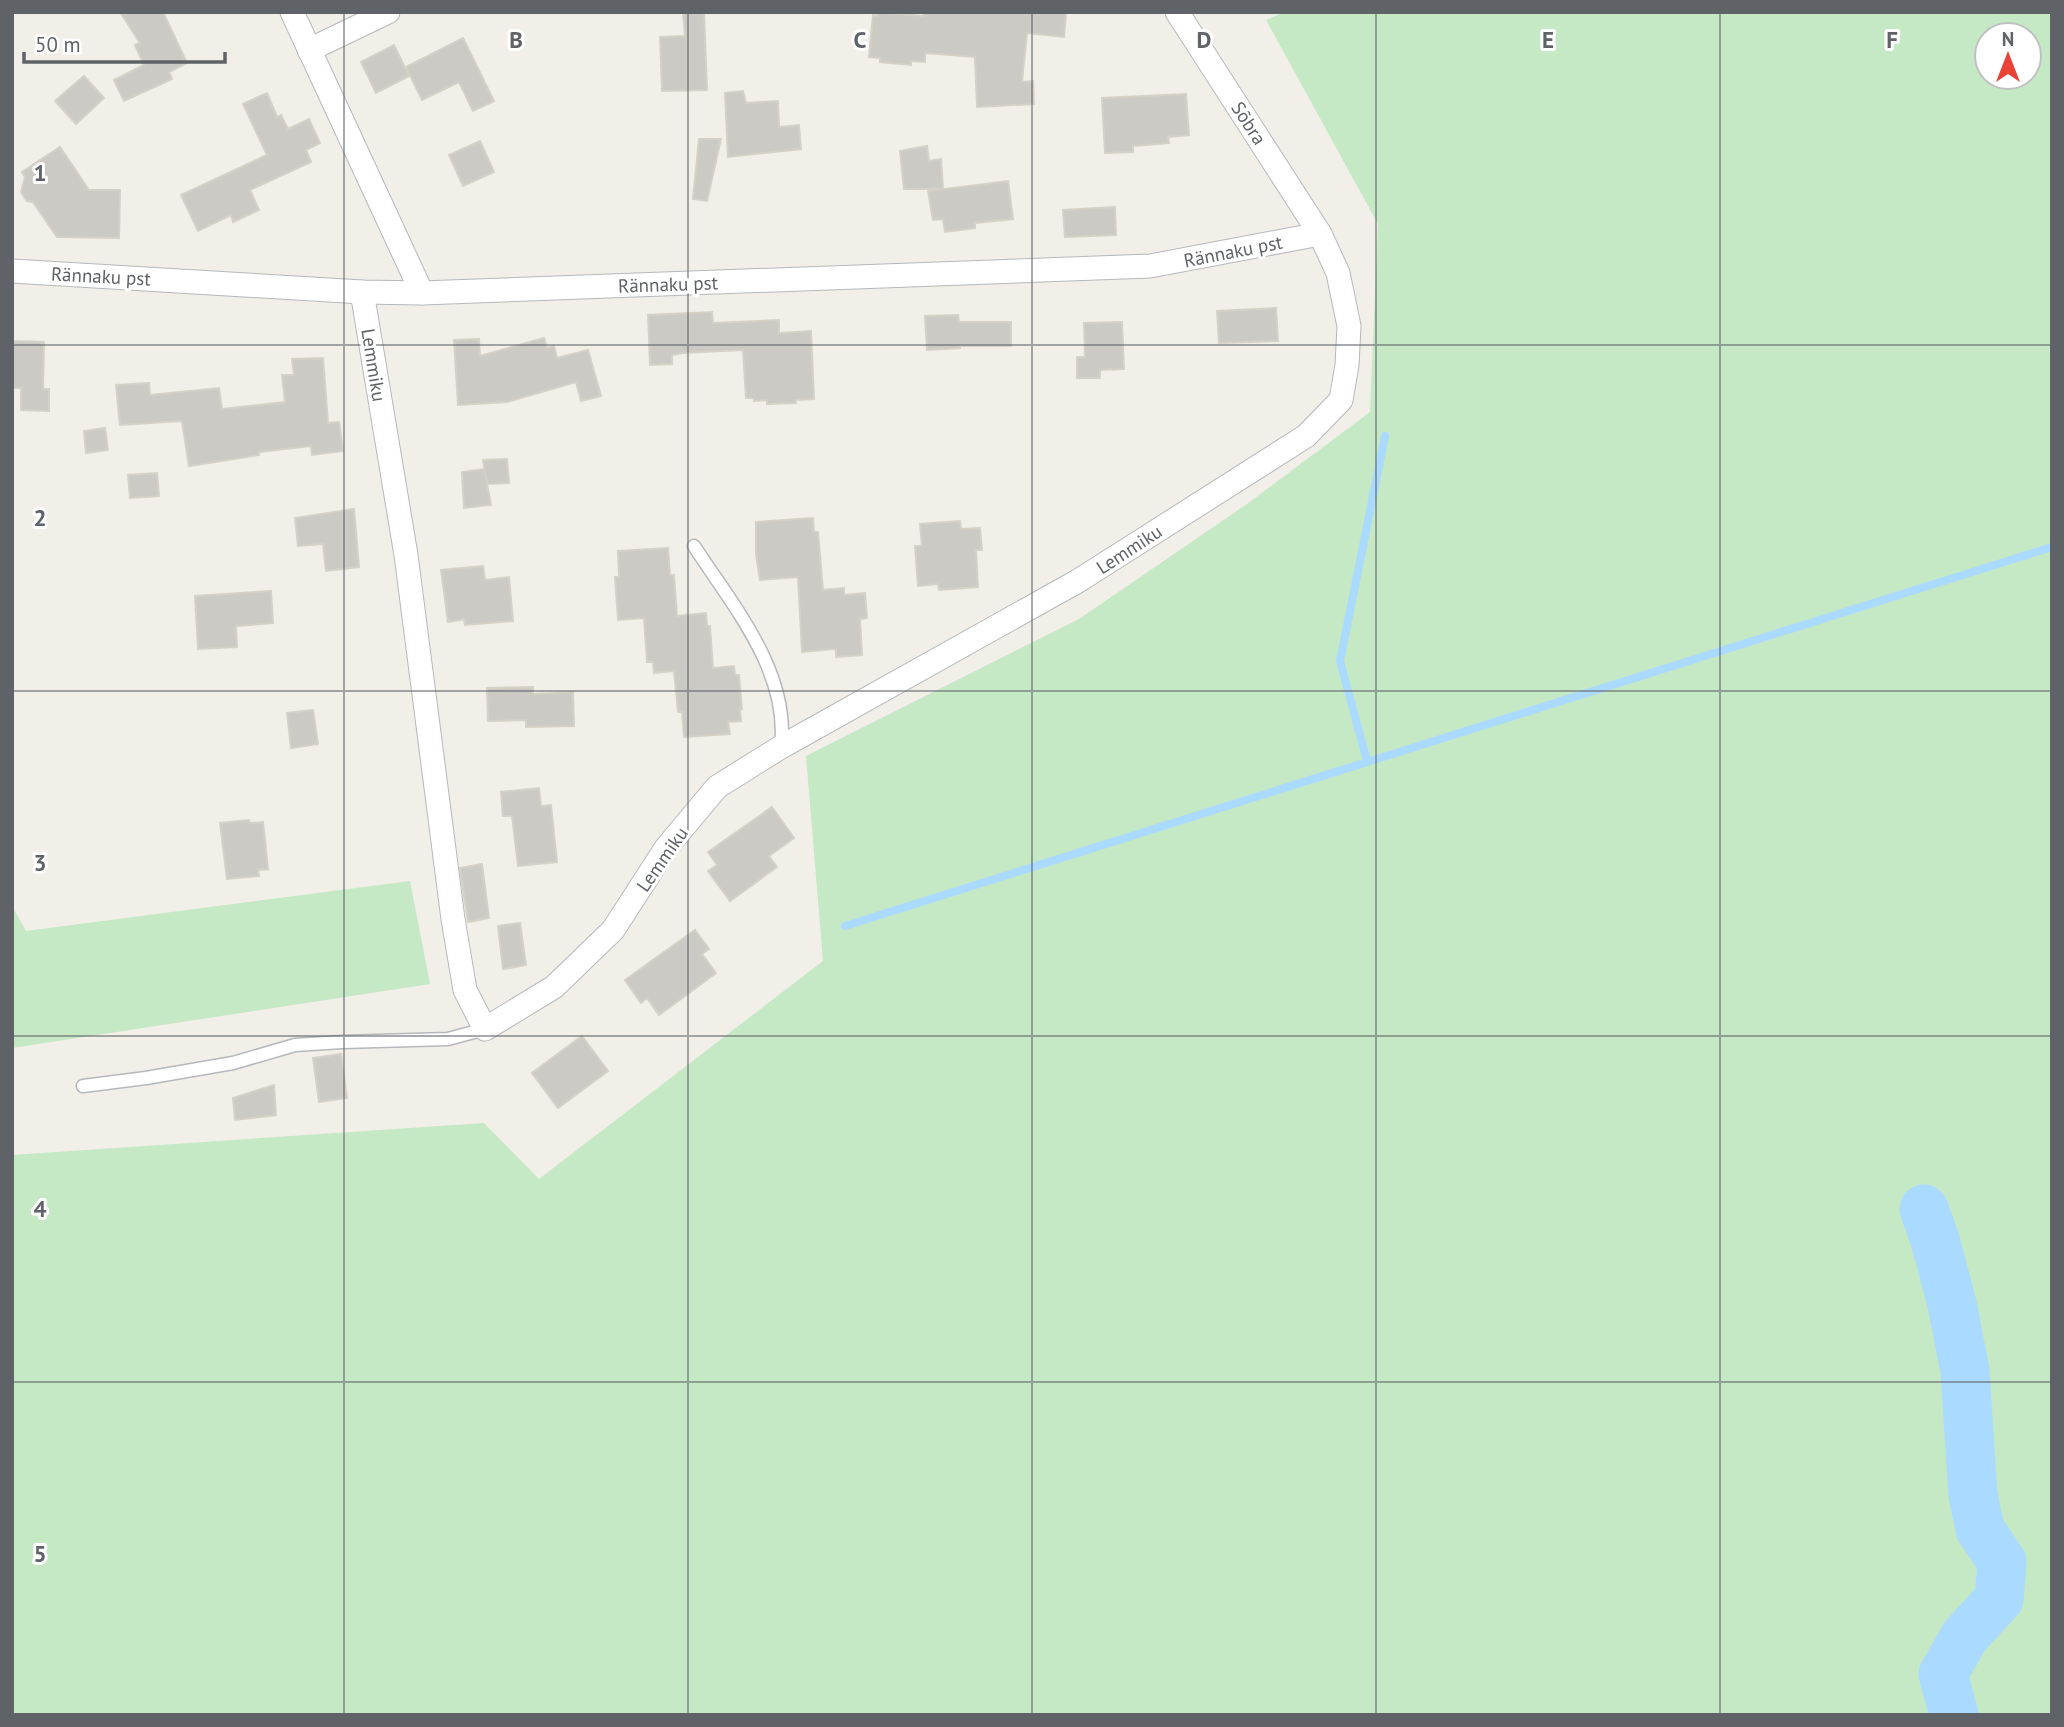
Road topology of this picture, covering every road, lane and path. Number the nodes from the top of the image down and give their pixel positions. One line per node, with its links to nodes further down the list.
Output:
1 (292, 12): 4 (street)
2 (388, 12): 4 (street)
3 (1177, 12): 5 (street, Sõbra)
4 (309, 50): 8 (street)
5 (1320, 234): 8 (street, Rännaku pst); 10 (street, Lemmiku)
6 (12, 271): 7 (street, Rännaku pst)
7 (362, 292): 8 (street, Rännaku pst); 11 (street, Lemmiku)
8 (422, 293)
9 (694, 546): 10 (lane)
10 (781, 747): 11 (street, Lemmiku)
11 (485, 1029): 12 (lane)
12 (83, 1086)

